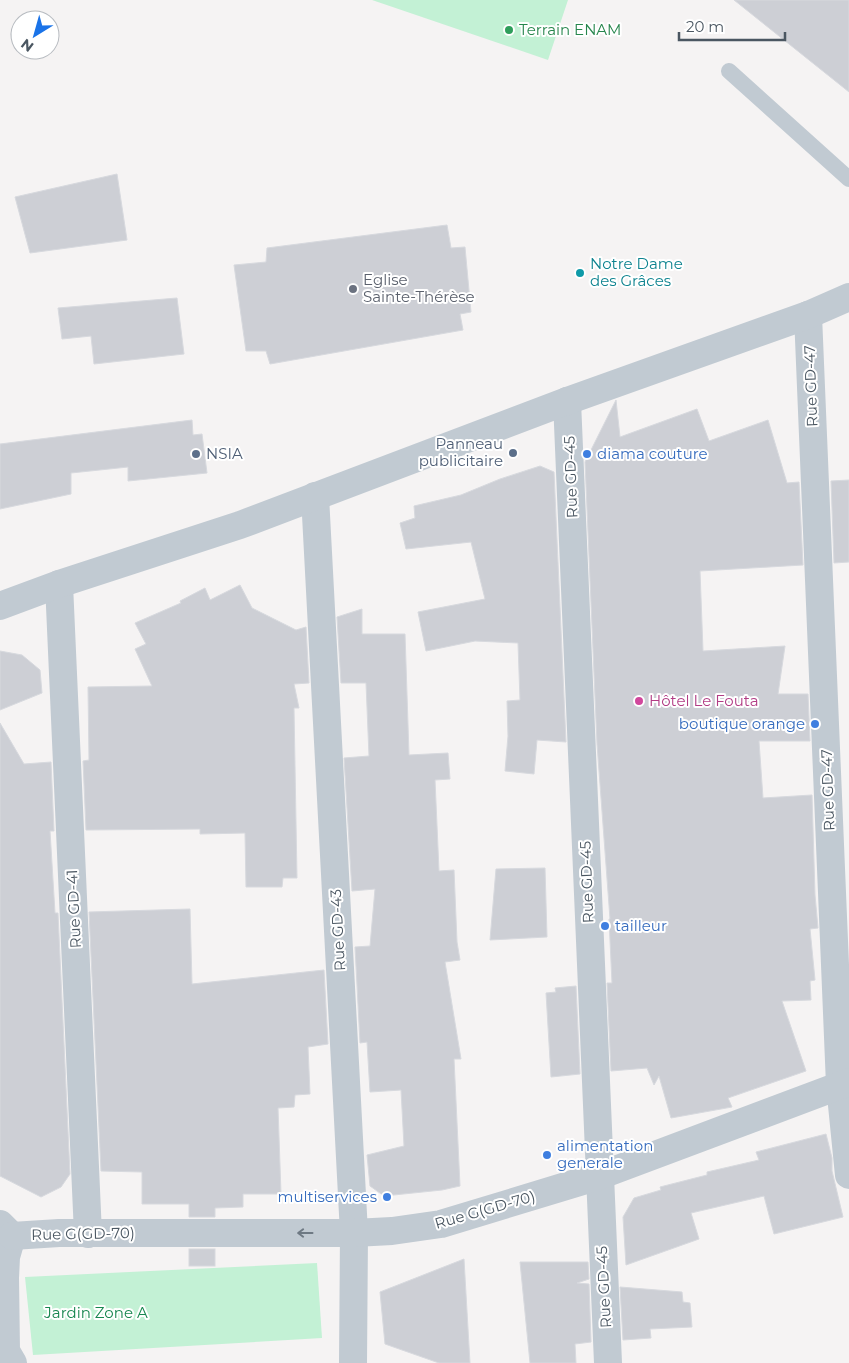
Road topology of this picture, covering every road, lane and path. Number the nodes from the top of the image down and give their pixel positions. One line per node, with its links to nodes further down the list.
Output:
1 (729, 70): 2 (lane)
2 (849, 179)
3 (849, 297): 4 (street)
4 (808, 315): 5 (street); 9 (street, Rue GD-47)
5 (568, 401): 6 (street); 11 (street, Rue GD-45)
6 (315, 496): 7 (street); 13 (street, Rue GD-43)
7 (59, 584): 8 (street); 14 (street, Rue GD-41)
8 (0, 606)
9 (844, 1083): 10 (street, Rue GD-47); 11 (street, Rue G(GD-70))
10 (849, 1175)
11 (599, 1176): 13 (street, Rue G(GD-70)); 17 (street, Rue GD-45)
12 (6, 1230): 14 (street, Rue G(GD-70)); 15 (street)
13 (354, 1233): 14 (street, Rue G(GD-70), one-way to 14); 16 (street, Rue GD-43)
14 (88, 1234)
15 (13, 1363)
16 (353, 1363)
17 (608, 1363)

